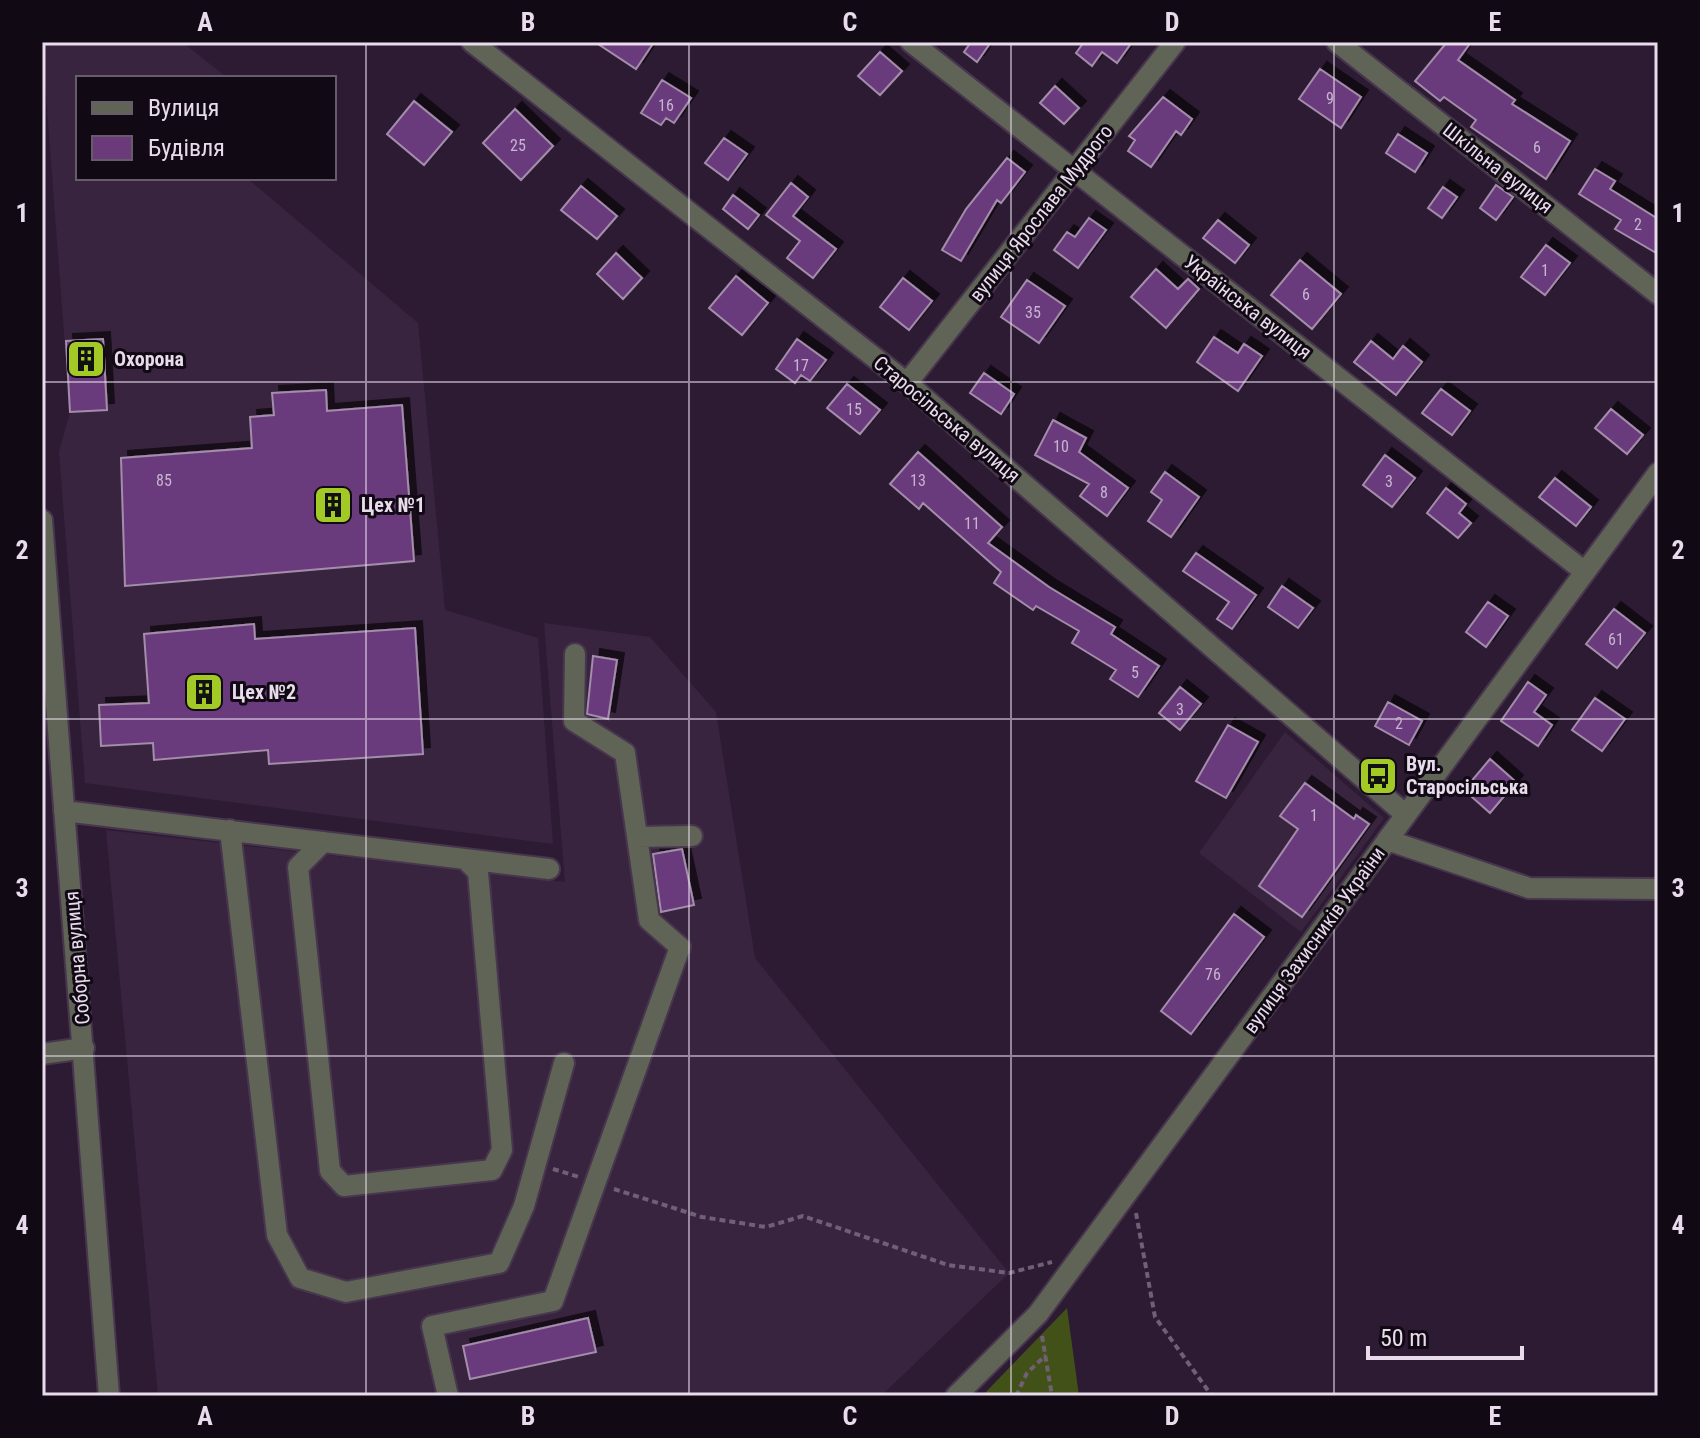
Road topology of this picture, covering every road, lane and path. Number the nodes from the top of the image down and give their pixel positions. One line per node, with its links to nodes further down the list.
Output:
1 (472, 42): 7 (street, Старосільська вулиця)
2 (911, 42): 5 (street, Українська вулиця)
3 (1175, 42): 5 (street, вулиця Ярослава Мудрого)
4 (1337, 42): 6 (street, Шкільна вулиця)
5 (1075, 170): 7 (street, вулиця Ярослава Мудрого); 10 (street, Українська вулиця)
6 (1658, 294)
7 (907, 383): 13 (street, Старосільська вулиця)
8 (1658, 473): 10 (street)
9 (42, 520): 12 (street, Соборна вулиця)
10 (1585, 572): 13 (street)
11 (575, 654): 16 (street)
12 (64, 811): 14 (street); 22 (street, Соборна вулиця)
13 (1406, 815): 17 (street, вулиця Захисників України)
14 (230, 830): 18 (street); 25 (street)
15 (692, 836): 16 (street)
16 (637, 837): 26 (street)
17 (1387, 840): 21 (street); 27 (street, вулиця Захисників України)
18 (323, 842): 19 (street); 19 (street)
19 (465, 859): 20 (street)
20 (549, 869)
21 (1658, 889)
22 (84, 1048): 23 (street); 31 (street, Соборна вулиця)
23 (42, 1054)
24 (564, 1063): 25 (street)
25 (536, 1164): 26 (path)
26 (595, 1183): 28 (path); 32 (street)
27 (1131, 1187): 28 (street, вулиця Захисників України); 36 (path)
28 (1082, 1253): 29 (street, вулиця Захисників України)
29 (1038, 1314): 30 (path); 33 (street, вулиця Захисників України)
30 (1046, 1355): 34 (path); 35 (path)
31 (109, 1396)
32 (448, 1396)
33 (956, 1396)
34 (1016, 1396)
35 (1052, 1396)
36 (1212, 1396)

